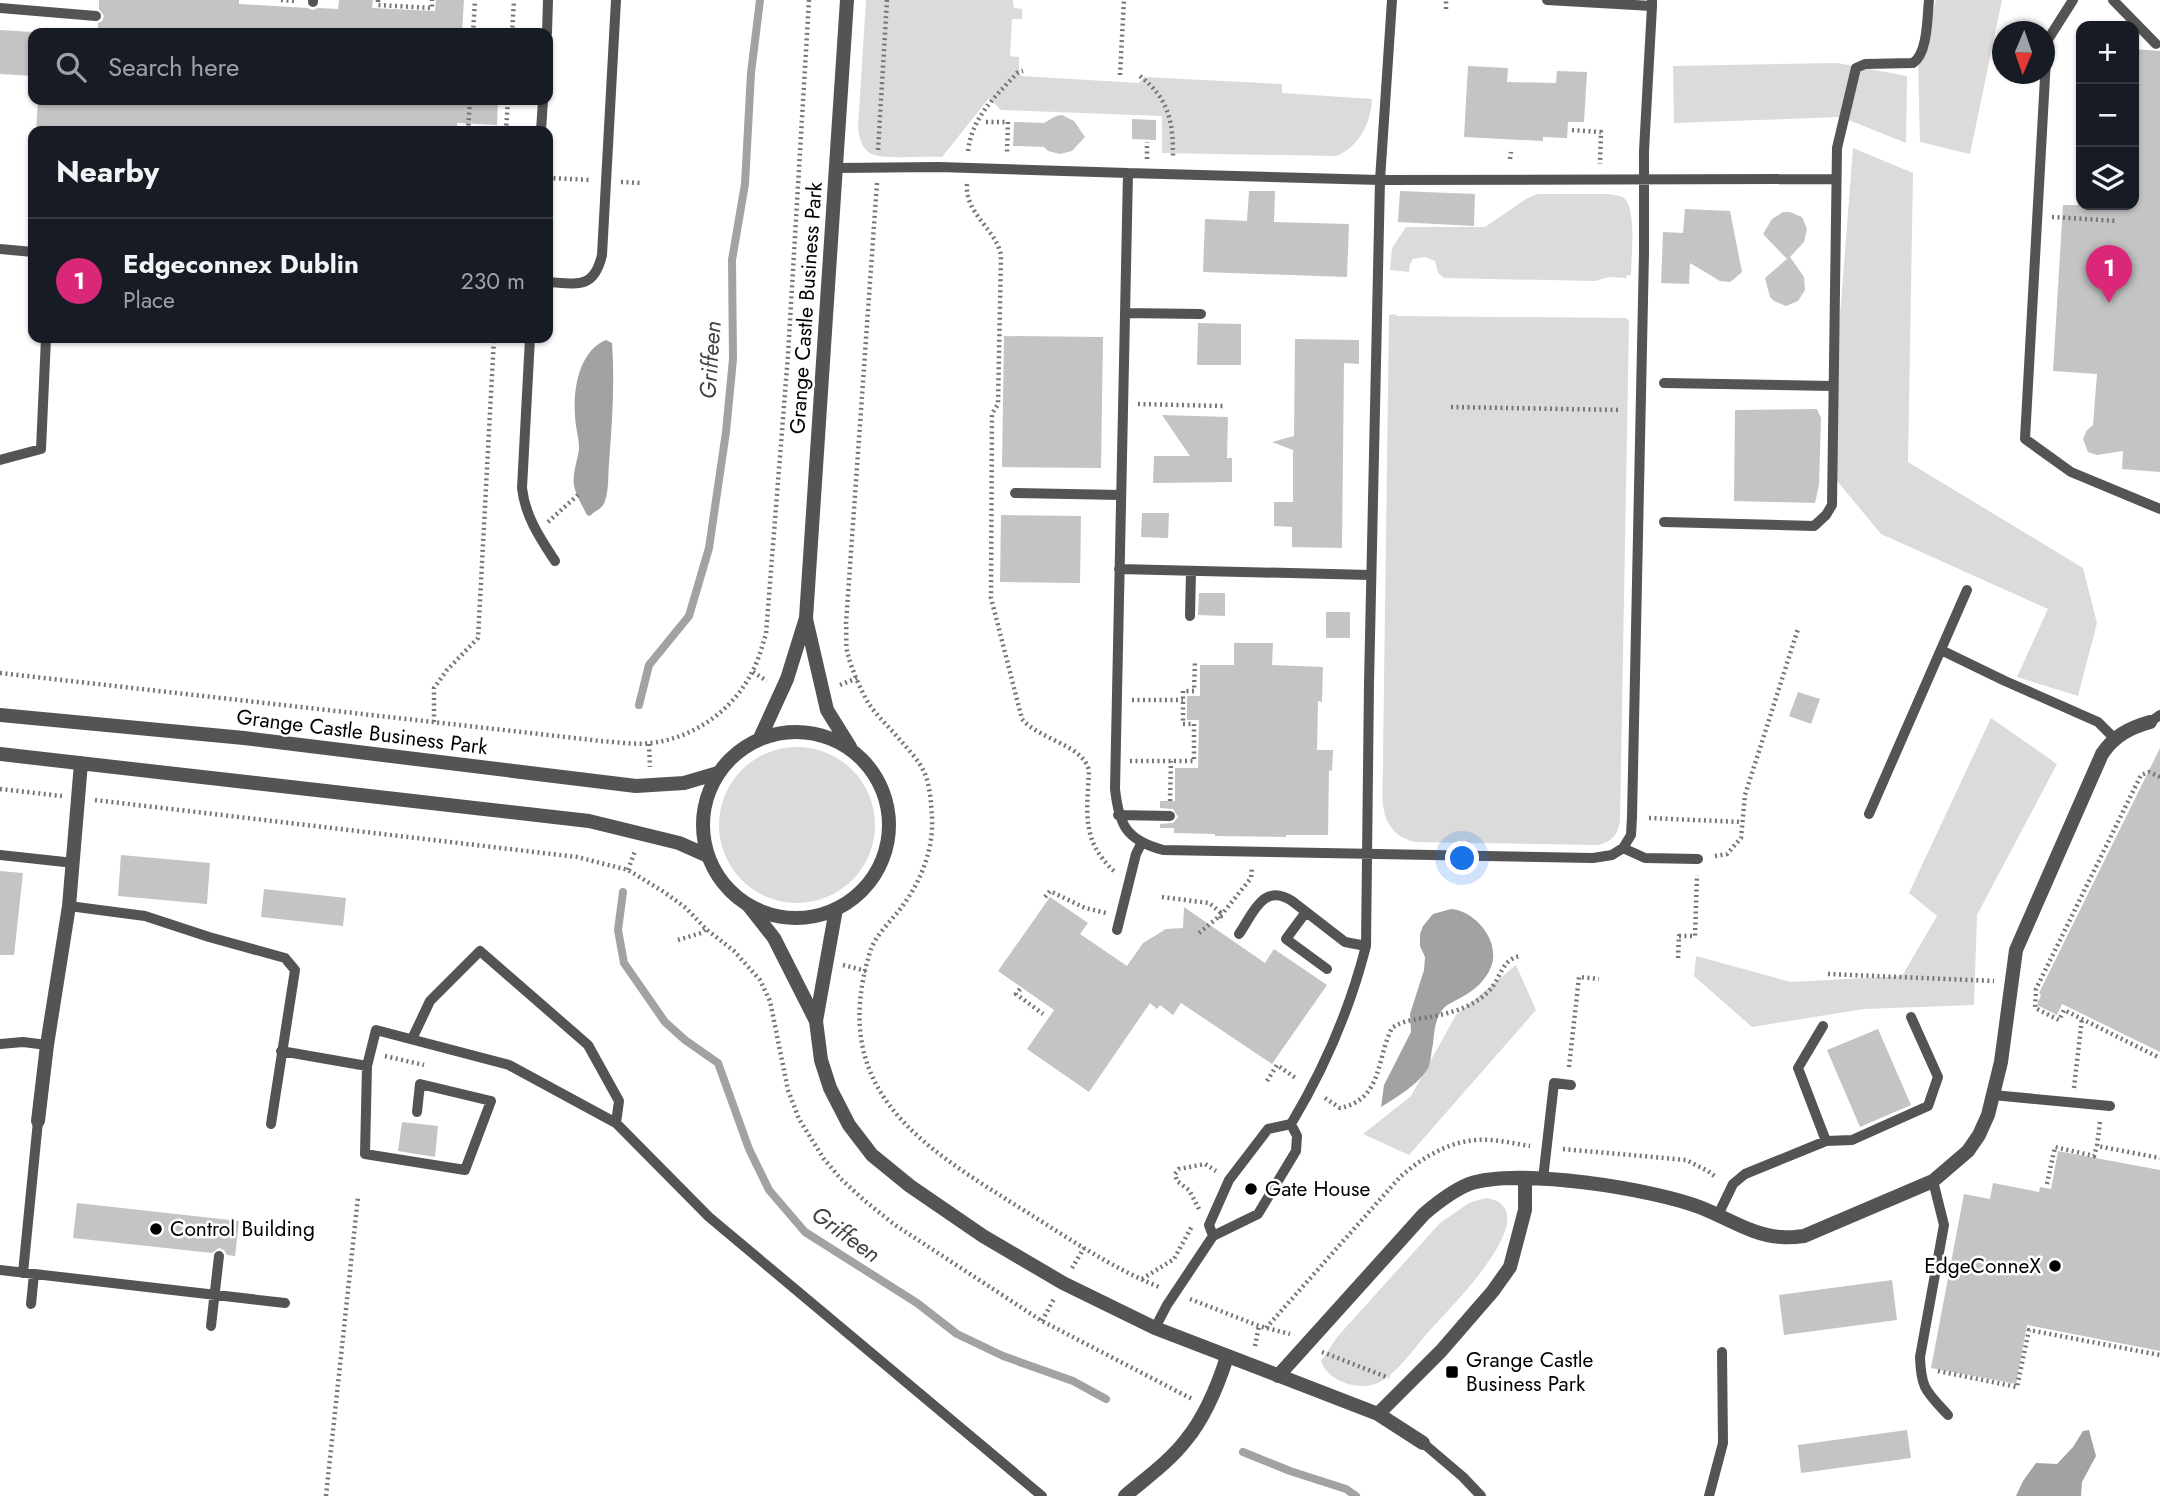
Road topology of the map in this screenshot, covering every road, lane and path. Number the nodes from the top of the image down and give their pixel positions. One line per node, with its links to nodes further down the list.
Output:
1 (378, 0): 2 (path)
2 (432, 0)
3 (475, 0): 21 (path)
4 (514, 0): 22 (path)
5 (548, 0): 23 (lane)
6 (617, 0): 51 (lane)
7 (809, 0): 90 (path)
8 (846, 0): 38 (street, Grange Castle Business Park)
9 (887, 0): 36 (path)
10 (1124, 0): 25 (path)
11 (1392, 0): 45 (lane)
12 (1446, 0): 19 (path)
13 (1547, 0): 17 (lane)
14 (1929, 0): 44 (lane)
15 (2073, 0): 47 (lane)
16 (2113, 0): 24 (lane)
17 (1652, 3): 43 (lane)
18 (0, 8): 20 (lane)
19 (1446, 9)
20 (96, 16)
21 (474, 28)
22 (512, 28)
23 (547, 28)
24 (2155, 44)
25 (1120, 75)
26 (1140, 76): 41 (path)
27 (470, 105): 31 (path)
28 (508, 105): 32 (path)
29 (543, 105): 33 (lane)
30 (986, 122): 39 (path)
31 (468, 126)
32 (506, 126)
33 (541, 126)
34 (1572, 130): 42 (path)
35 (1511, 152): 37 (path)
36 (877, 157)
37 (1510, 159)
38 (836, 168): 39 (lane); 76 (street, Grange Castle Business Park)
39 (1007, 169): 40 (lane)
40 (1128, 173): 41 (lane); 52 (lane)
41 (1172, 174): 45 (lane)
42 (1599, 178): 43 (lane); 45 (lane)
43 (1644, 179): 44 (lane); 105 (lane)
44 (1836, 179): 58 (lane)
45 (1380, 180): 73 (lane)
46 (876, 188): 81 (path)
47 (2037, 216): 48 (path); 68 (lane)
48 (2117, 221)
49 (0, 249): 50 (lane)
50 (28, 251)
51 (553, 282)
52 (1125, 313): 53 (lane); 59 (lane)
53 (1201, 314)
54 (46, 343): 63 (lane)
55 (494, 343): 87 (path)
56 (530, 343): 70 (lane)
57 (1664, 383): 58 (lane)
58 (1833, 386): 69 (lane)
59 (1123, 404): 60 (path); 66 (lane)
60 (1225, 406)
61 (1451, 407): 62 (path)
62 (1621, 410)
63 (0, 460)
64 (580, 493): 67 (path)
65 (1015, 494): 66 (lane)
66 (1121, 495): 71 (lane)
67 (563, 509)
68 (2160, 509)
69 (1664, 522)
70 (555, 561)
71 (1119, 569): 72 (lane); 83 (lane)
72 (1191, 571): 73 (lane); 75 (lane)
73 (1371, 575): 110 (lane)
74 (1967, 590): 78 (lane)
75 (1190, 616)
76 (806, 618): 88 (street, Grange Castle Business Park); 91 (street, Grange Castle Business Park)
77 (1798, 629): 106 (path)
78 (1941, 649): 89 (lane); 102 (lane)
79 (1195, 660): 84 (path)
80 (0, 673): 87 (path)
81 (857, 678): 82 (path); 134 (path)
82 (836, 687)
83 (1117, 700): 84 (path); 93 (lane)
84 (1183, 700): 94 (path)
85 (0, 715): 97 (street, Grange Castle Business Park)
86 (2157, 720): 89 (street)
87 (434, 722): 90 (path)
88 (760, 738): 91 (street); 97 (street)
89 (2114, 738): 152 (street)
90 (649, 744): 96 (path)
91 (850, 749): 120 (street)
92 (0, 754): 95 (street)
93 (1115, 760): 94 (path); 103 (lane)
94 (1171, 761): 104 (path)
95 (81, 763): 112 (street); 114 (street)
96 (650, 768)
97 (718, 773): 112 (street)
98 (2160, 777): 147 (path)
99 (0, 789): 100 (path)
100 (60, 796)
101 (86, 799): 108 (path)
102 (1869, 814)
103 (1118, 815): 104 (lane); 107 (lane)
104 (1170, 816)
105 (1632, 817): 106 (path); 109 (lane)
106 (1742, 822): 113 (path)
107 (1142, 842): 110 (lane); 125 (lane)
108 (636, 848)
109 (1623, 848): 110 (lane); 113 (lane)
110 (1367, 853): 129 (lane)
111 (0, 855): 114 (lane)
112 (706, 855): 118 (street)
113 (1698, 859): 131 (path)
114 (74, 863): 119 (street)
115 (1252, 867): 123 (path)
116 (1045, 897): 122 (path)
117 (1162, 897): 123 (path)
118 (747, 905): 120 (street); 141 (street)
119 (69, 906): 145 (street); 146 (lane)
120 (836, 909): 141 (street)
121 (1306, 912): 127 (lane); 129 (lane); 133 (lane)
122 (1110, 914)
123 (1221, 919): 126 (path)
124 (706, 929): 128 (path)
125 (1117, 930)
126 (1199, 933)
127 (1239, 934)
128 (678, 940)
129 (1366, 946): 151 (lane)
130 (1521, 956): 151 (path)
131 (1678, 958)
132 (842, 965): 134 (path)
133 (1327, 969)
134 (866, 971): 177 (path)
135 (1828, 974): 137 (path)
136 (1599, 979): 150 (path)
137 (1994, 981)
138 (1020, 989): 139 (path)
139 (1043, 1014)
140 (1911, 1017): 159 (lane)
141 (816, 1021): 185 (street)
142 (1823, 1026): 159 (lane)
143 (412, 1039): 148 (lane); 156 (lane); 156 (lane)
144 (0, 1044): 145 (lane)
145 (47, 1045): 155 (street)
146 (281, 1051): 148 (lane); 157 (lane)
147 (2160, 1058)
148 (368, 1066): 154 (lane)
149 (1267, 1081): 151 (path)
150 (1569, 1085): 164 (lane)
151 (1311, 1089): 158 (lane)
152 (1993, 1095): 153 (lane); 166 (street)
153 (2110, 1106)
154 (417, 1112)
155 (38, 1121): 176 (lane)
156 (616, 1123): 200 (lane)
157 (271, 1124)
158 (1291, 1124): 165 (lane); 173 (lane)
159 (1826, 1140): 168 (lane)
160 (1521, 1144): 186 (path)
161 (2097, 1146): 167 (path)
162 (1561, 1149): 168 (path)
163 (1525, 1178): 164 (street); 194 (street); 196 (street)
164 (1543, 1179): 171 (street)
165 (1229, 1180): 170 (path); 173 (lane)
166 (1933, 1181): 171 (street); 193 (lane)
167 (2047, 1184)
168 (1730, 1190): 171 (lane)
169 (358, 1197): 199 (path)
170 (1200, 1211)
171 (1718, 1215)
172 (1194, 1222): 177 (path)
173 (1213, 1236): 185 (lane)
174 (219, 1256): 179 (lane)
175 (0, 1270): 176 (lane)
176 (29, 1273): 179 (lane); 182 (lane)
177 (1142, 1280): 178 (path)
178 (1149, 1283)
179 (215, 1295): 180 (lane); 183 (lane)
180 (285, 1303)
181 (1199, 1303): 184 (path)
182 (31, 1304)
183 (211, 1326)
184 (1259, 1326): 186 (path); 188 (path)
185 (1155, 1328): 192 (street)
186 (1266, 1328): 187 (path)
187 (1289, 1333)
188 (1255, 1345)
189 (1321, 1352): 195 (path)
190 (1722, 1352): 203 (lane)
191 (2160, 1354): 193 (path)
192 (1227, 1357): 194 (street); 201 (street)
193 (1920, 1368): 197 (lane)
194 (1278, 1376): 196 (street)
195 (1388, 1378)
196 (1378, 1415): 198 (street)
197 (1948, 1415)
198 (1423, 1443): 202 (lane)
199 (326, 1496)
200 (1042, 1496)
201 (1125, 1496)
202 (1480, 1496)
203 (1709, 1496)

